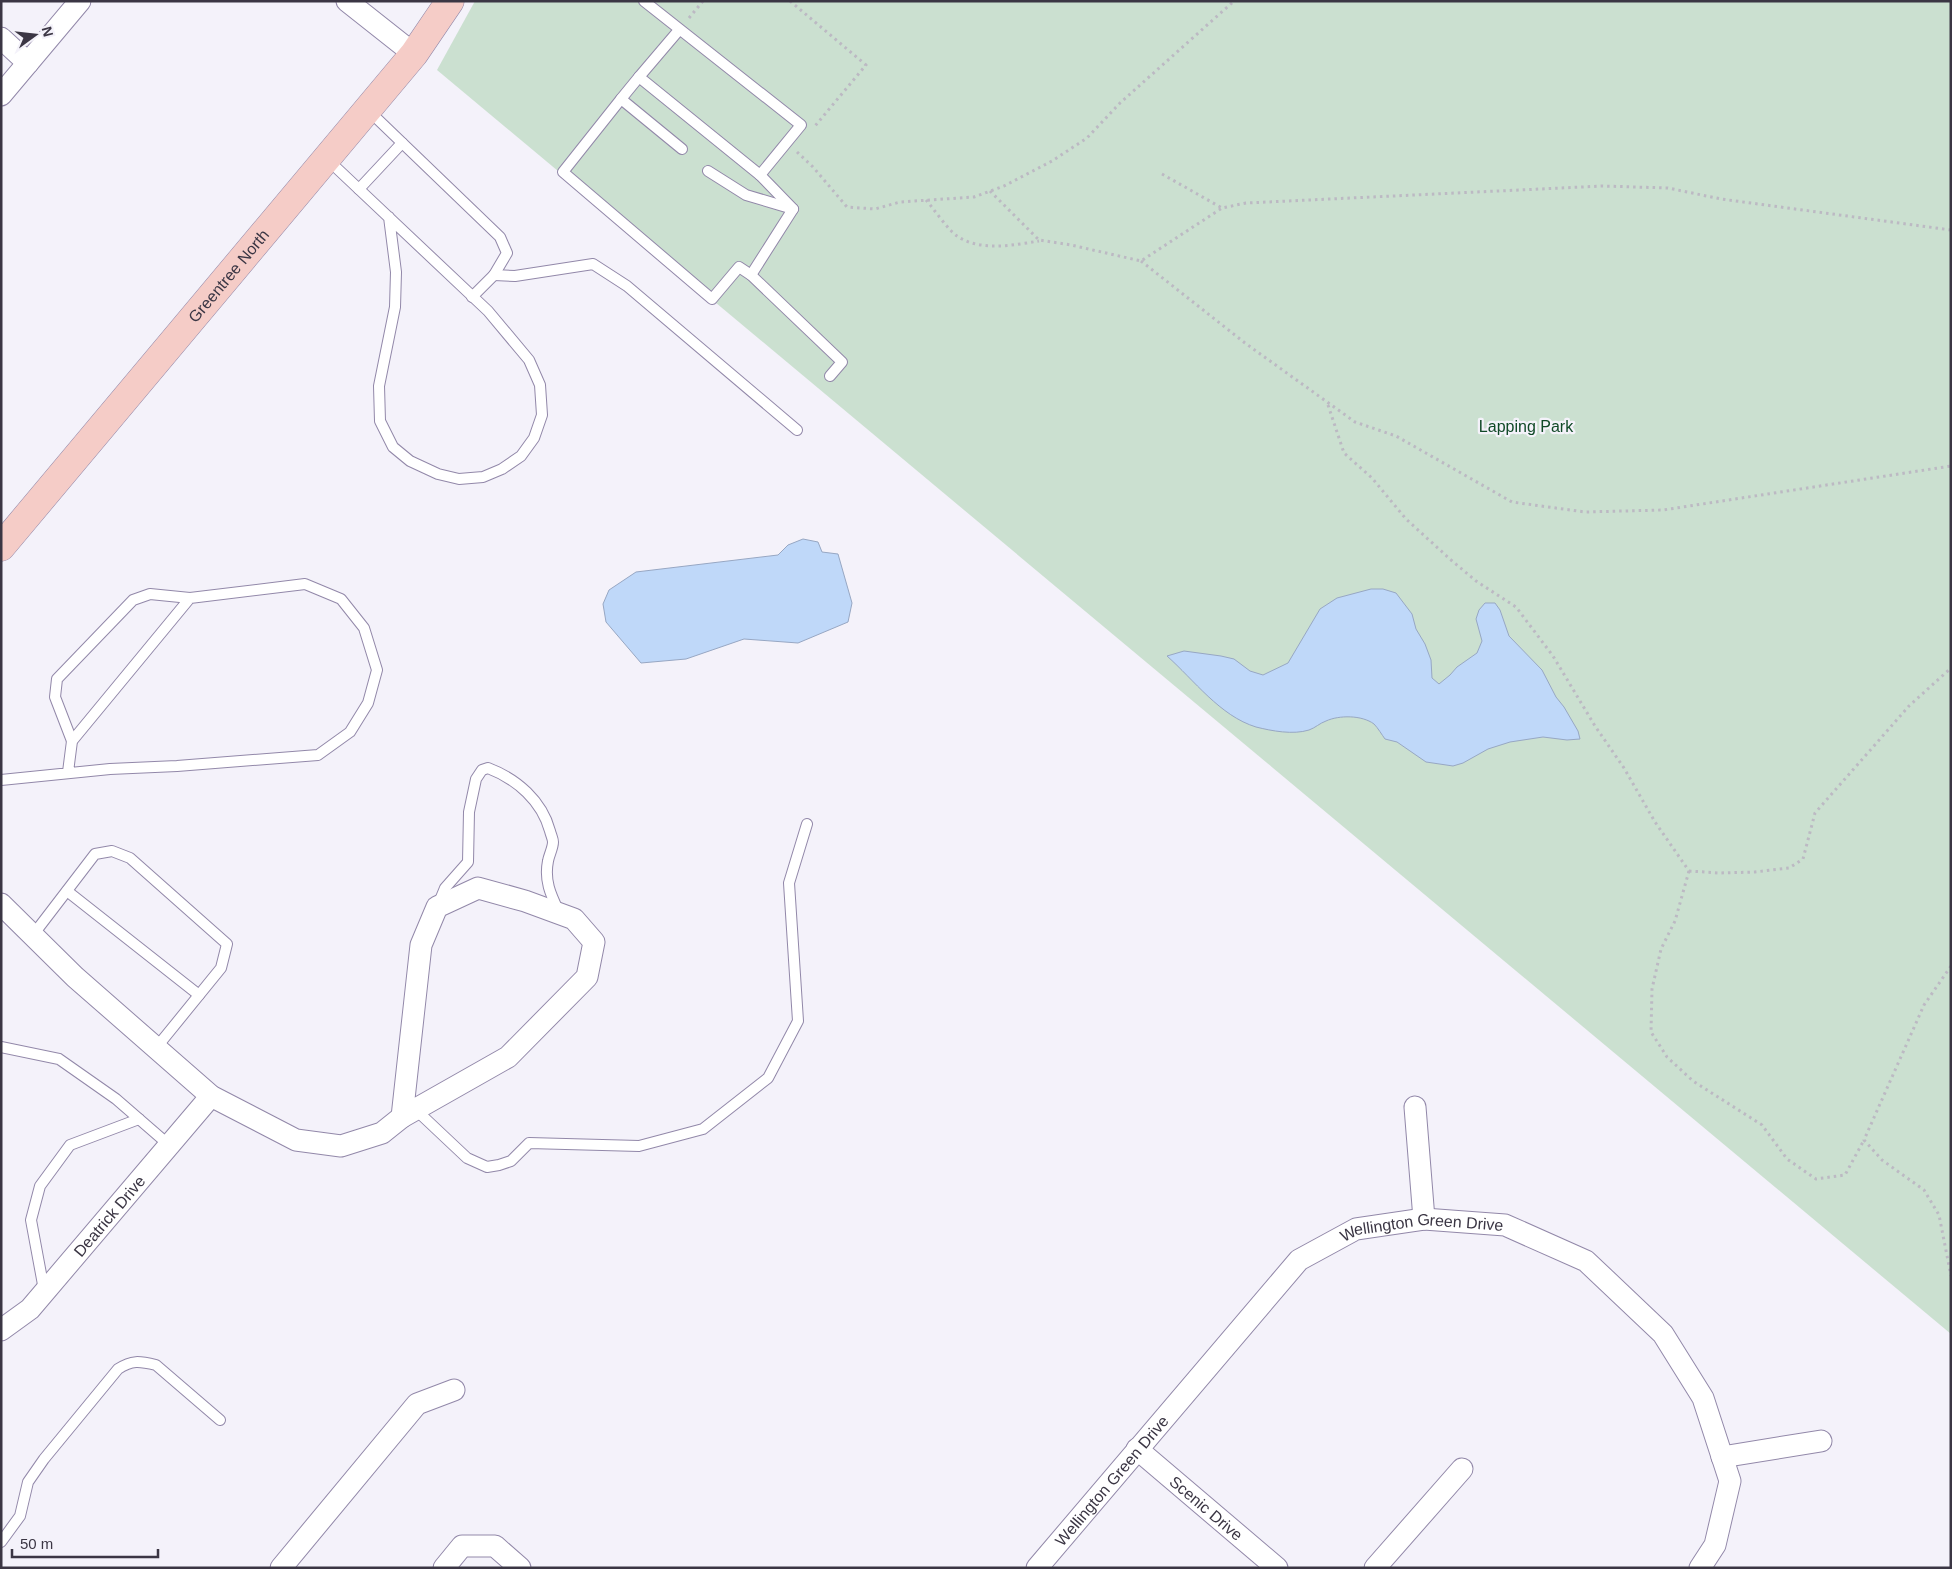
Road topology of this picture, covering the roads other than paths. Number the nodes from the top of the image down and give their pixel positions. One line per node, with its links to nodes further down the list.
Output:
1 (80, 1): 8 (street)
2 (346, 1): 7 (street)
3 (450, 1): 7 (main road, Greentree North)
4 (644, 1): 5 (lane)
5 (679, 30): 9 (lane); 17 (lane)
6 (1, 38): 8 (street)
7 (414, 54): 12 (main road, Greentree North)
8 (28, 63): 10 (street)
9 (639, 77): 11 (lane); 17 (lane)
10 (1, 95)
11 (621, 99): 14 (lane); 22 (lane)
12 (368, 109): 13 (lane); 15 (main road, Greentree North)
13 (402, 143): 18 (lane); 21 (lane)
14 (682, 149)
15 (327, 158): 18 (lane); 26 (main road, Greentree North)
16 (708, 172): 19 (lane)
17 (760, 175): 19 (lane)
18 (359, 189): 20 (lane)
19 (794, 209): 22 (lane)
20 (389, 217): 23 (lane); 23 (lane)
21 (494, 275): 23 (lane); 25 (lane)
22 (751, 275): 24 (lane)
23 (472, 297)
24 (830, 376)
25 (797, 430)
26 (1, 547)
27 (190, 598): 28 (lane); 28 (lane); 29 (lane)
28 (72, 741): 29 (lane)
29 (68, 772): 30 (lane)
30 (1, 780)
31 (807, 824): 42 (lane)
32 (67, 891): 36 (lane); 37 (lane); 37 (lane)
33 (1, 904): 36 (street)
34 (437, 908): 35 (street); 35 (lane); 42 (street)
35 (559, 913): 42 (street)
36 (33, 935): 39 (street)
37 (199, 995): 39 (lane)
38 (1, 1047): 43 (lane)
39 (156, 1048): 40 (street)
40 (211, 1096): 42 (street); 44 (street, Deatrick Drive)
41 (1415, 1107): 45 (street)
42 (408, 1113)
43 (139, 1119): 44 (lane); 46 (lane)
44 (169, 1145): 46 (street, Deatrick Drive)
45 (1424, 1218): 51 (street, Wellington Green Drive); 52 (street, Wellington Green Drive)
46 (44, 1292): 47 (street, Deatrick Drive)
47 (1, 1330)
48 (454, 1390): 55 (street)
49 (220, 1420): 54 (lane)
50 (1821, 1441): 52 (street)
51 (1137, 1449): 58 (street, Wellington Green Drive); 59 (street, Scenic Drive)
52 (1722, 1457): 61 (street, Wellington Green Drive)
53 (1462, 1469): 60 (street)
54 (1, 1542)
55 (280, 1568)
56 (444, 1568): 57 (street)
57 (520, 1568)
58 (1037, 1568)
59 (1277, 1568)
60 (1374, 1568)
61 (1700, 1568)

